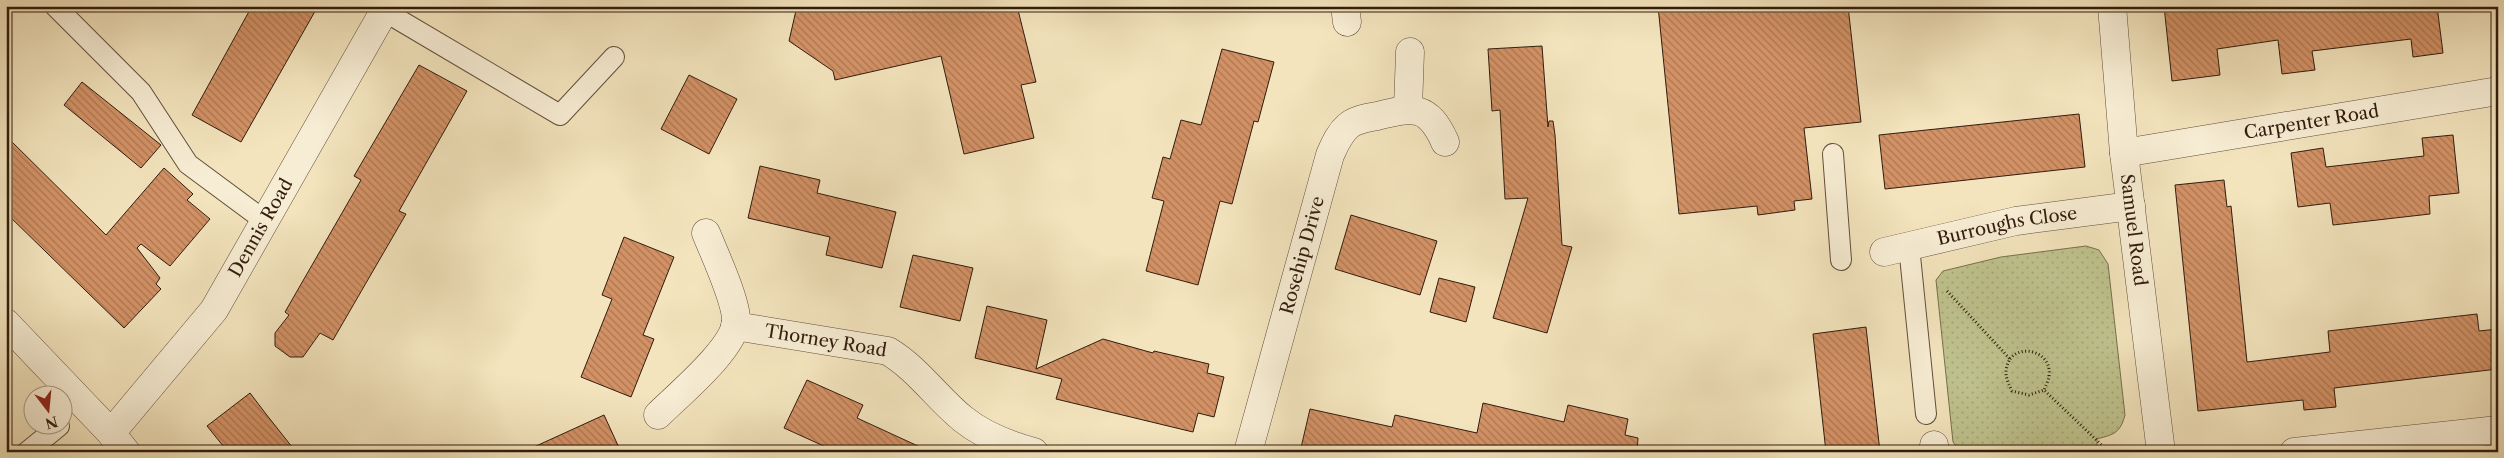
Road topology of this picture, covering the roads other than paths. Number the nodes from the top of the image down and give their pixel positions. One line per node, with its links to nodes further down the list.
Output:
1 (55, 6): 12 (lane)
2 (2112, 6): 9 (street, Samuel Road)
3 (385, 9): 5 (lane); 12 (street, Dennis Road)
4 (1410, 52): 7 (street)
5 (614, 58)
6 (2498, 91): 9 (street, Carpenter Road)
7 (1408, 108): 8 (street); 27 (street, Rosehip Drive)
8 (1446, 142)
9 (2124, 153): 11 (street, Samuel Road)
10 (1833, 154): 15 (lane)
11 (2131, 206): 14 (street, Burroughs Close); 28 (street, Samuel Road)
12 (265, 221): 24 (street, Dennis Road)
13 (706, 233): 17 (street)
14 (1901, 250): 21 (lane)
15 (1841, 260)
16 (6, 323): 18 (street)
17 (735, 326): 20 (street); 26 (street, Thorney Road)
18 (84, 405): 19 (lane); 24 (street)
19 (72, 414)
20 (658, 414)
21 (1926, 414)
22 (2498, 430): 29 (street)
23 (47, 436): 25 (lane)
24 (118, 442)
25 (27, 452)
26 (1034, 452)
27 (1248, 452)
28 (2161, 452)
29 (2294, 452)

